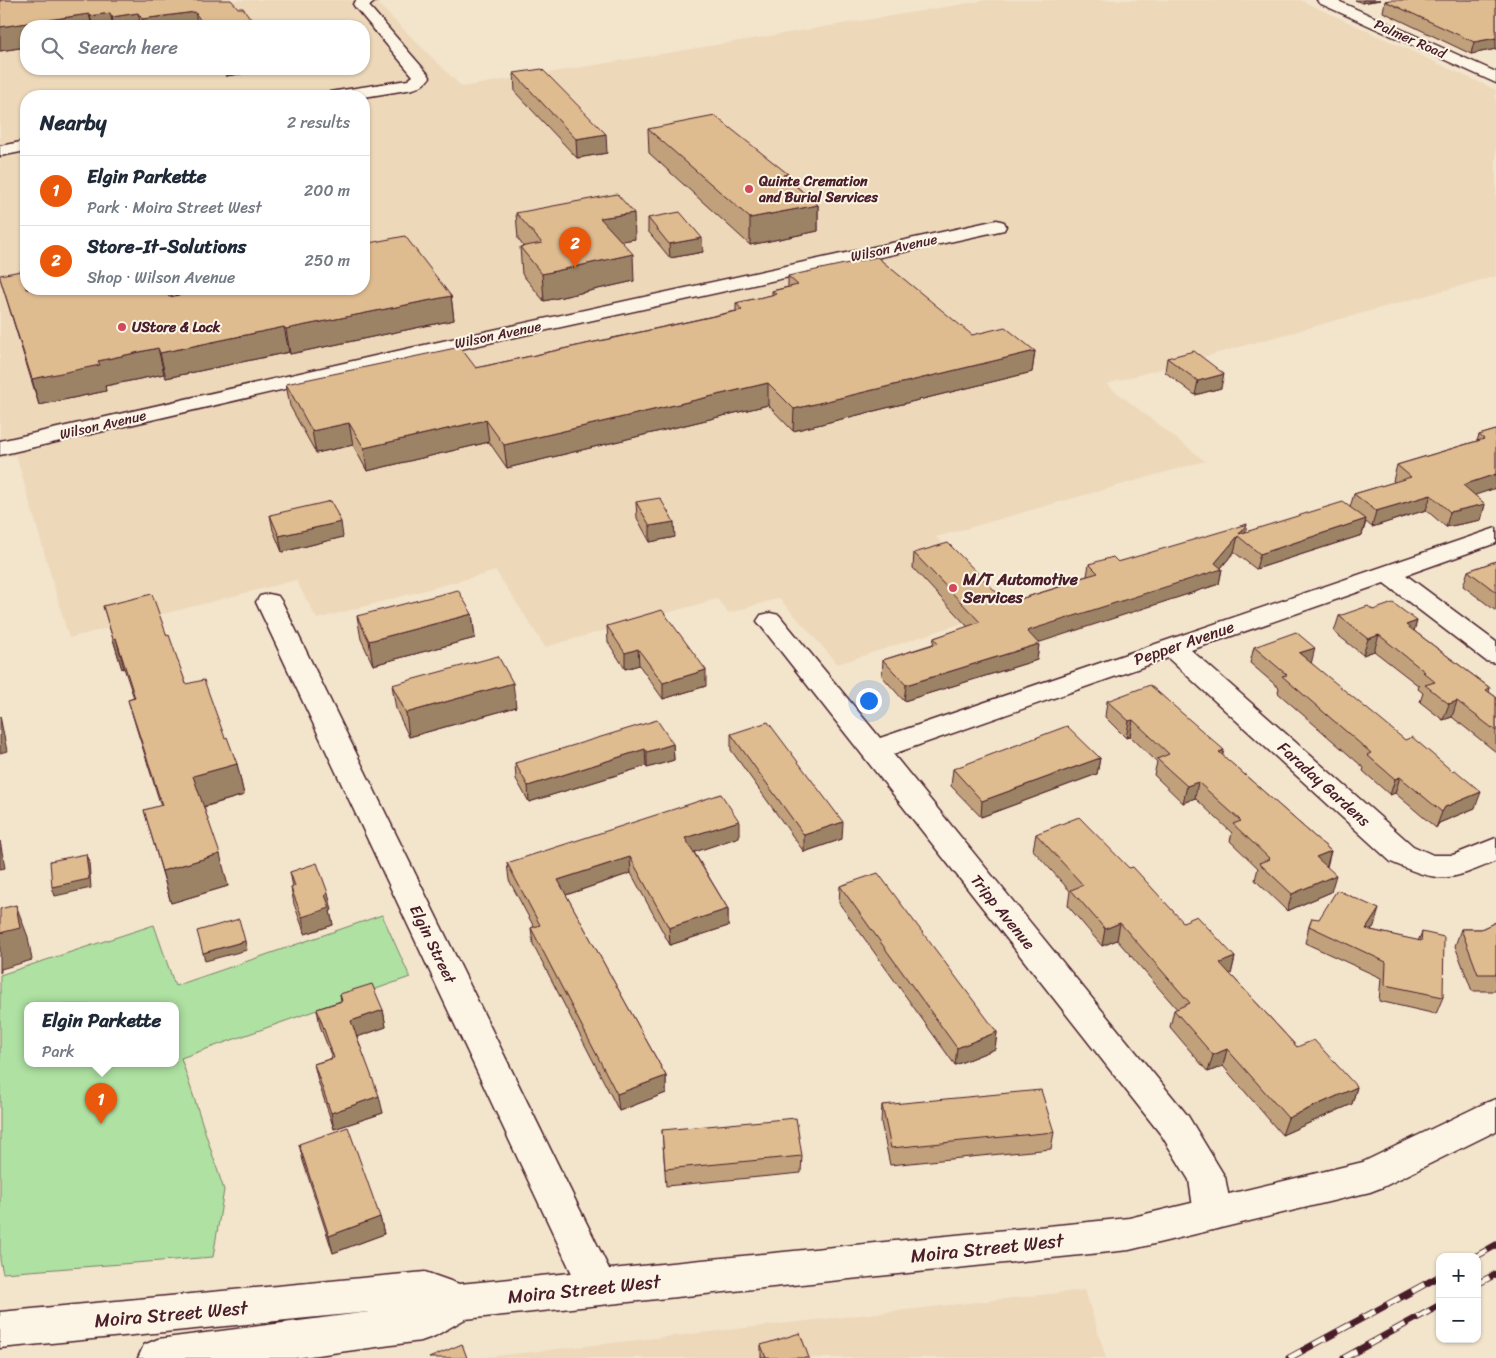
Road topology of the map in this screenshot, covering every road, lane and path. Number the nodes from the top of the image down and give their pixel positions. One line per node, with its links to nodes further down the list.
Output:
1 (370, 0): 6 (street)
2 (1324, 0): 4 (street, Palmer Road)
3 (1374, 8): 4 (street)
4 (1351, 12): 5 (street, Palmer Road)
5 (1491, 72)
6 (370, 91)
7 (20, 147): 8 (street)
8 (0, 150)
9 (997, 226): 10 (street, Wilson Avenue)
10 (0, 448)
11 (1496, 535): 12 (street, Pepper Avenue)
12 (1388, 573): 15 (street, Pepper Avenue); 16 (street)
13 (269, 602): 21 (street, Elgin Street)
14 (770, 621): 17 (street, Tripp Avenue)
15 (1172, 647): 17 (street, Pepper Avenue); 18 (street, Faraday Gardens)
16 (1496, 655)
17 (873, 751): 20 (street, Tripp Avenue)
18 (1496, 849)
19 (1496, 1114): 20 (street, Moira Street West)
20 (1213, 1214): 21 (street, Moira Street West)
21 (598, 1287): 22 (street, Moira Street West)
22 (459, 1302): 23 (street, Moira Street West); 24 (street, Moira Street West)
23 (0, 1330)
24 (179, 1357)

